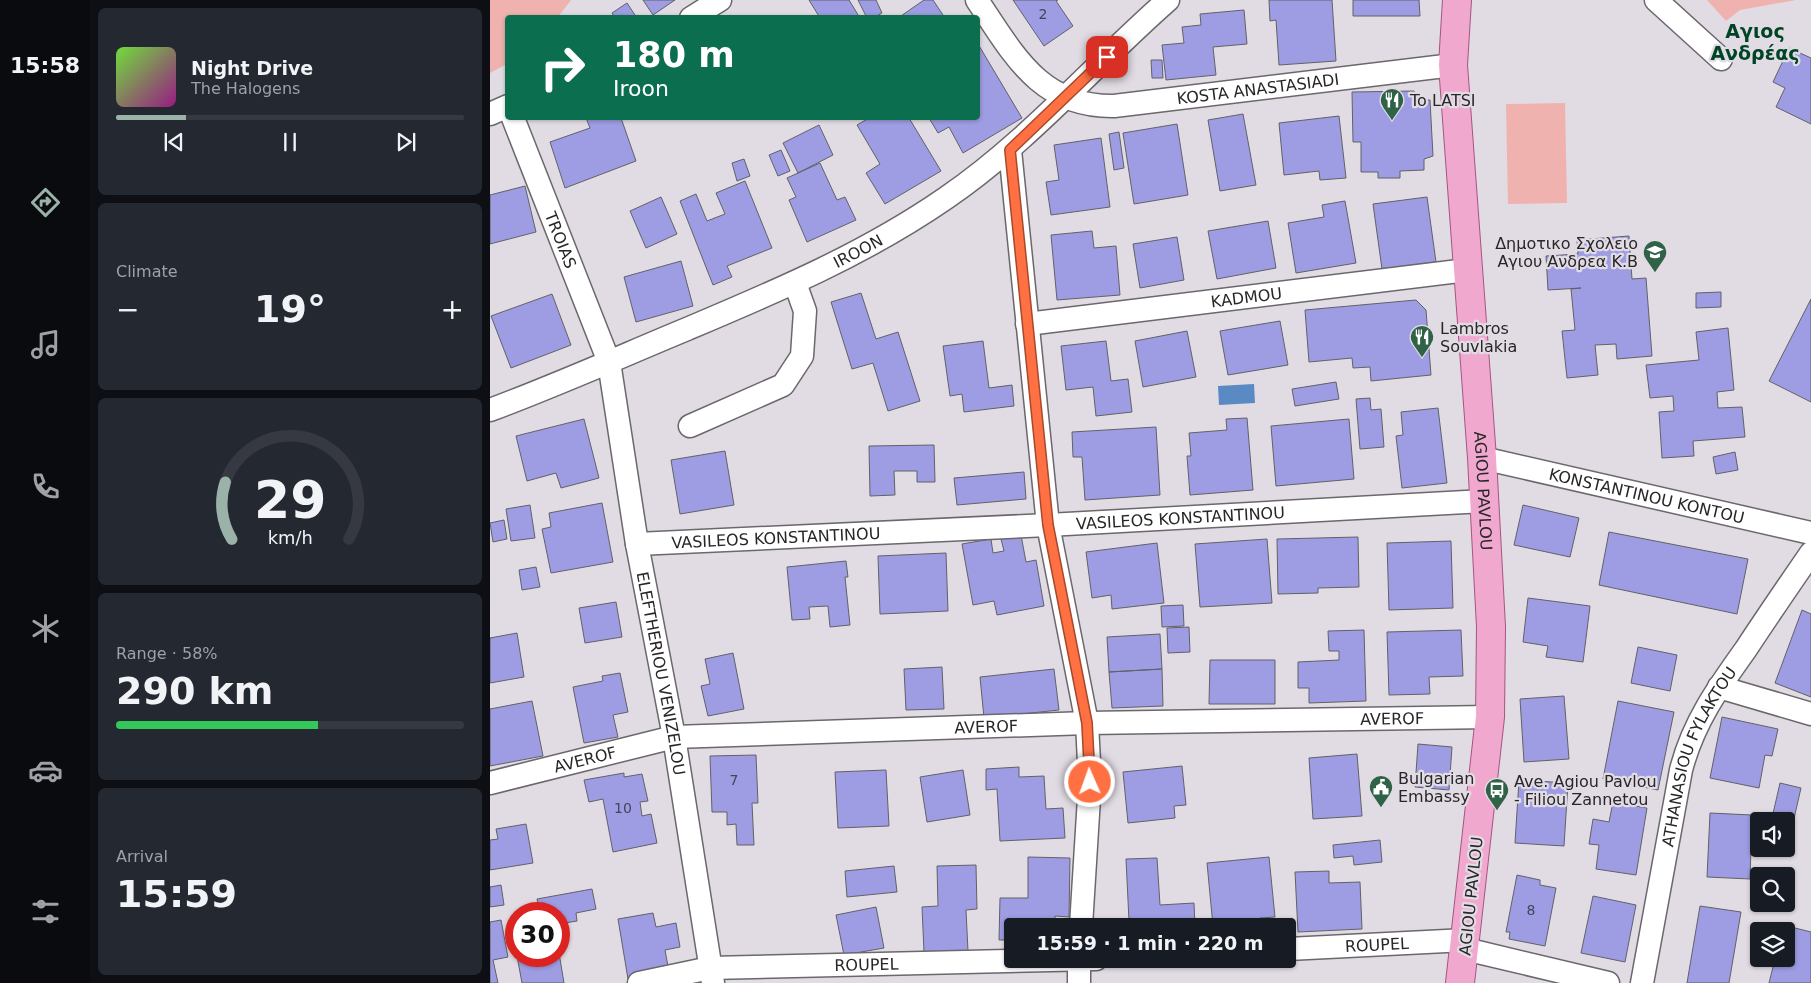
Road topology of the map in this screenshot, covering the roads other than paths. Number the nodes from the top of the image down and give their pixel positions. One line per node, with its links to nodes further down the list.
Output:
1 (720, 0): 6 (street)
2 (977, 0): 9 (street, KOSTA ANASTASIADI)
3 (1168, 0): 9 (street, IROON)
4 (1457, 0): 8 (main road, AGIOU PAVLOU)
5 (1656, 0): 7 (street)
6 (696, 15)
7 (1721, 59)
8 (1453, 65): 9 (street, KOSTA ANASTASIADI); 14 (main road, AGIOU PAVLOU)
9 (1064, 97): 13 (street, IROON)
10 (505, 107): 11 (street)
11 (490, 114)
12 (514, 120): 17 (street, TROIAS)
13 (1010, 150): 15 (street, IROON); 16 (street)
14 (1467, 270): 16 (street, KADMOU); 20 (main road, AGIOU PAVLOU)
15 (794, 283): 17 (street, IROON); 19 (street)
16 (1027, 324): 22 (street)
17 (609, 362): 18 (street, IROON); 24 (street, ELEFTHERIOU VENIZELOU)
18 (490, 410)
19 (690, 426)
20 (1482, 458): 21 (main road, AGIOU PAVLOU); 23 (street, KONSTANTINOU KONTOU)
21 (1484, 501): 22 (street, VASILEOS KONSTANTINOU); 28 (main road, AGIOU PAVLOU)
22 (1048, 525): 24 (street, VASILEOS KONSTANTINOU); 29 (street)
23 (1811, 532)
24 (637, 544): 30 (street, ELEFTHERIOU VENIZELOU)
25 (1811, 553): 26 (street, ATHANASIOU FYLAKTOU)
26 (1719, 687): 27 (street); 42 (street, ATHANASIOU FYLAKTOU)
27 (1811, 714)
28 (1490, 718): 29 (street, AVEROF); 33 (main road, AGIOU PAVLOU)
29 (1087, 723): 30 (street, AVEROF); 32 (street)
30 (674, 736): 31 (street, AVEROF); 37 (street, ELEFTHERIOU VENIZELOU)
31 (490, 783)
32 (1082, 918)
33 (1466, 945): 34 (street, ROUPEL); 40 (main road, AGIOU PAVLOU); 41 (street, ROUPEL)
34 (1296, 949)
35 (1004, 963): 37 (street, ROUPEL)
36 (1082, 968): 39 (street)
37 (711, 976): 38 (street, ROUPEL)
38 (639, 983)
39 (1079, 983)
40 (1460, 983)
41 (1608, 983)
42 (1642, 983)

